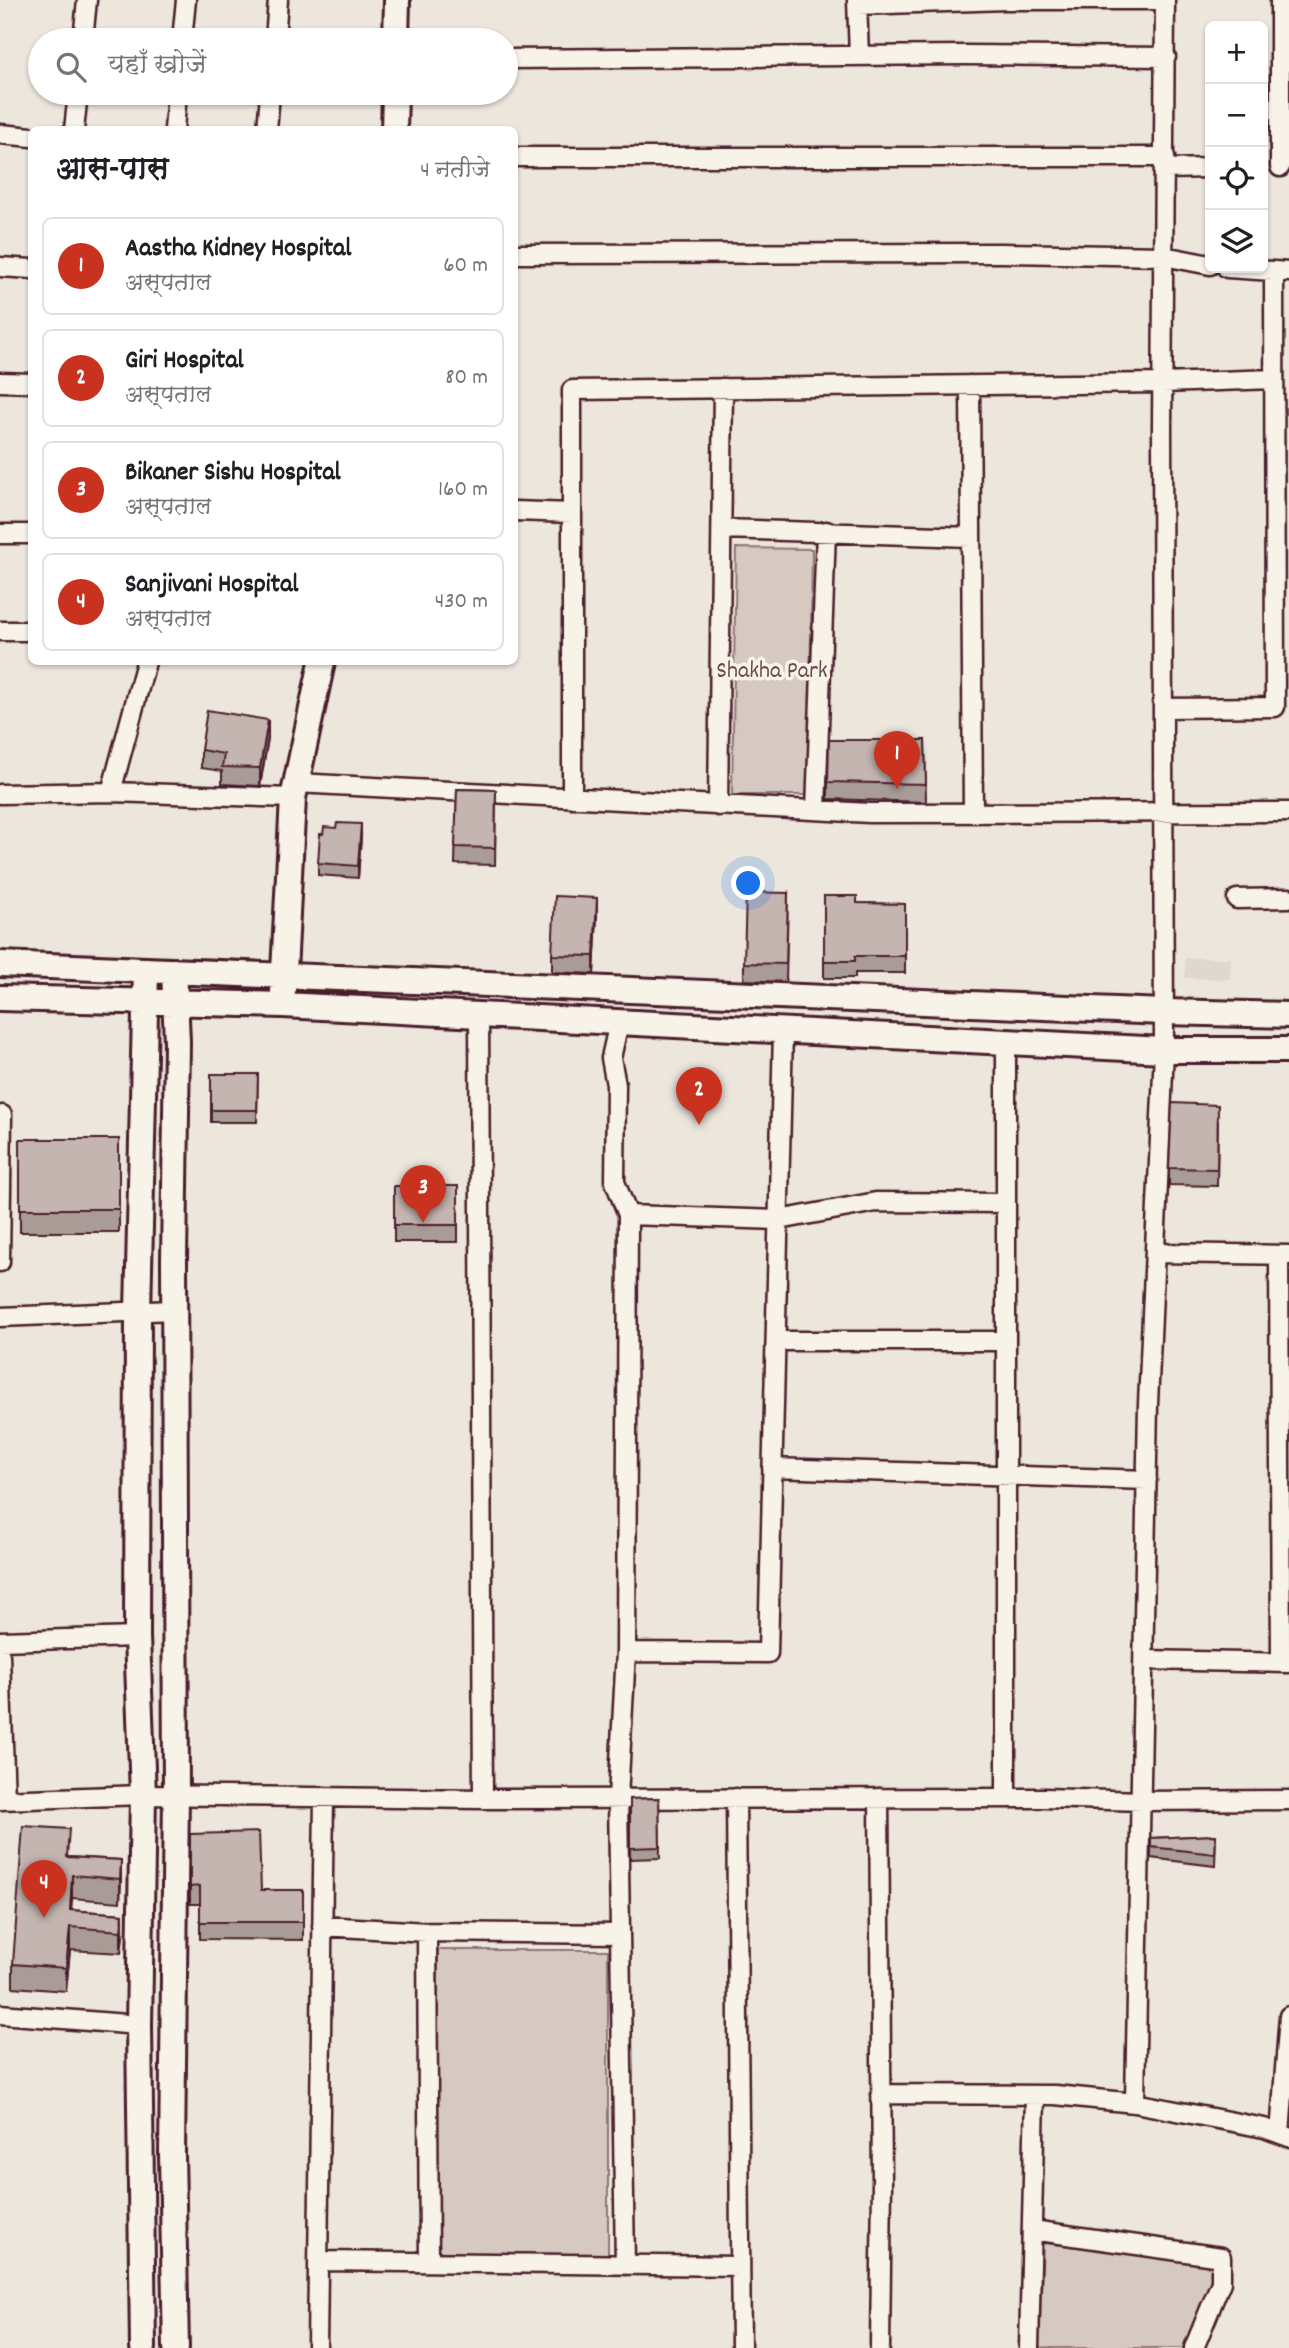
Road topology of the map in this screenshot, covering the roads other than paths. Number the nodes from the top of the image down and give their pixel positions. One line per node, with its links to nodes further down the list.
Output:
1 (87, 0): 9 (street)
2 (186, 0): 10 (street)
3 (278, 0): 11 (street)
4 (397, 0): 12 (street)
5 (1006, 0): 6 (street); 7 (street)
6 (1165, 0): 14 (street)
7 (858, 3): 13 (street)
8 (1283, 12): 29 (street)
9 (84, 28)
10 (183, 28)
11 (276, 28)
12 (396, 28)
13 (859, 56): 14 (street); 15 (street)
14 (1166, 57): 27 (street)
15 (518, 59)
16 (77, 105): 20 (street)
17 (176, 105): 21 (street)
18 (270, 105): 22 (street)
19 (395, 105): 23 (street)
20 (74, 126)
21 (174, 126)
22 (267, 126)
23 (394, 126)
24 (0, 135): 25 (street)
25 (28, 137)
26 (518, 157): 27 (street)
27 (1165, 163): 28 (street); 31 (street)
28 (1205, 167)
29 (1277, 167)
30 (518, 254): 31 (street)
31 (1164, 256): 32 (street); 39 (street)
32 (1205, 264)
33 (0, 267): 34 (street)
34 (28, 268)
35 (1281, 272): 36 (street)
36 (1274, 379): 39 (street); 42 (street)
37 (0, 382): 38 (street)
38 (28, 383)
39 (1163, 383): 40 (street); 55 (street)
40 (970, 385): 41 (street); 49 (street)
41 (723, 388): 44 (street); 45 (street)
42 (1282, 492): 54 (street)
43 (518, 511): 44 (street)
44 (572, 513): 59 (street)
45 (722, 529): 46 (street); 60 (street)
46 (825, 531): 49 (street); 61 (street)
47 (0, 534): 48 (street)
48 (28, 534)
49 (971, 537): 62 (street)
50 (0, 631): 51 (street)
51 (28, 632)
52 (145, 665): 57 (street)
53 (321, 665): 56 (street)
54 (1282, 707): 55 (street)
55 (1163, 708): 63 (street)
56 (294, 790): 57 (street); 59 (street); 70 (street)
57 (111, 792): 58 (street)
58 (0, 794)
59 (572, 798): 60 (street)
60 (718, 806): 61 (street)
61 (817, 810): 62 (street)
62 (973, 812): 63 (street)
63 (1163, 812): 64 (street); 75 (street)
64 (1289, 812)
65 (1289, 898): 66 (street)
66 (1237, 899)
67 (0, 964): 68 (street)
68 (146, 970): 69 (street); 72 (street)
69 (174, 971): 70 (street); 73 (street)
70 (284, 975): 74 (street); 75 (street)
71 (0, 998): 72 (street)
72 (146, 1001): 73 (street); 92 (street)
73 (176, 1002): 74 (street); 91 (street)
74 (283, 1005): 76 (street)
75 (1164, 1012): 77 (street); 81 (street)
76 (479, 1015): 78 (street); 112 (street)
77 (1289, 1015)
78 (619, 1022): 79 (street); 86 (street)
79 (783, 1031): 80 (street); 87 (street)
80 (1006, 1042): 81 (street); 85 (street)
81 (1164, 1050): 82 (street); 88 (street)
82 (1289, 1050)
83 (2, 1115): 84 (street)
84 (0, 1180): 90 (street)
85 (1006, 1203): 87 (street); 95 (street)
86 (628, 1215): 87 (street); 101 (street)
87 (779, 1220): 94 (street)
88 (1155, 1253): 89 (street); 98 (street)
89 (1284, 1255): 104 (street)
90 (0, 1262)
91 (174, 1310): 92 (street); 106 (street)
92 (138, 1312): 93 (street); 99 (street)
93 (0, 1317)
94 (776, 1341): 95 (street); 96 (street)
95 (1005, 1341): 97 (street)
96 (772, 1468): 97 (street); 101 (street)
97 (1005, 1475): 98 (street); 111 (street)
98 (1147, 1480): 103 (street)
99 (137, 1637): 100 (street); 105 (street)
100 (0, 1641)
101 (626, 1652): 108 (street)
102 (0, 1655): 113 (street)
103 (1144, 1660): 104 (street); 115 (street)
104 (1285, 1662)
105 (143, 1795): 106 (street); 113 (street); 121 (street)
106 (176, 1796): 107 (street); 132 (street)
107 (324, 1797): 112 (street); 116 (street)
108 (618, 1798): 109 (street); 112 (street); 118 (street)
109 (736, 1798): 110 (street); 130 (street)
110 (879, 1798): 111 (street); 122 (street)
111 (1006, 1798): 115 (street)
112 (483, 1799)
113 (2, 1800)
114 (1289, 1800): 115 (street)
115 (1142, 1801): 124 (street)
116 (322, 1926): 117 (street); 127 (street)
117 (427, 1932): 118 (street); 128 (street)
118 (620, 1934): 129 (street)
119 (0, 2014): 121 (street)
120 (1289, 2016): 125 (street)
121 (139, 2025): 131 (street)
122 (881, 2094): 123 (street); 135 (street)
123 (1035, 2095): 124 (street); 126 (street)
124 (1135, 2103): 125 (street)
125 (1284, 2135)
126 (1032, 2230): 136 (street); 137 (street)
127 (318, 2261): 128 (street); 133 (street)
128 (429, 2262): 129 (street)
129 (625, 2265): 130 (street)
130 (740, 2266): 134 (street)
131 (143, 2348)
132 (176, 2348)
133 (317, 2348)
134 (741, 2348)
135 (880, 2348)
136 (1029, 2348)
137 (1194, 2348)

